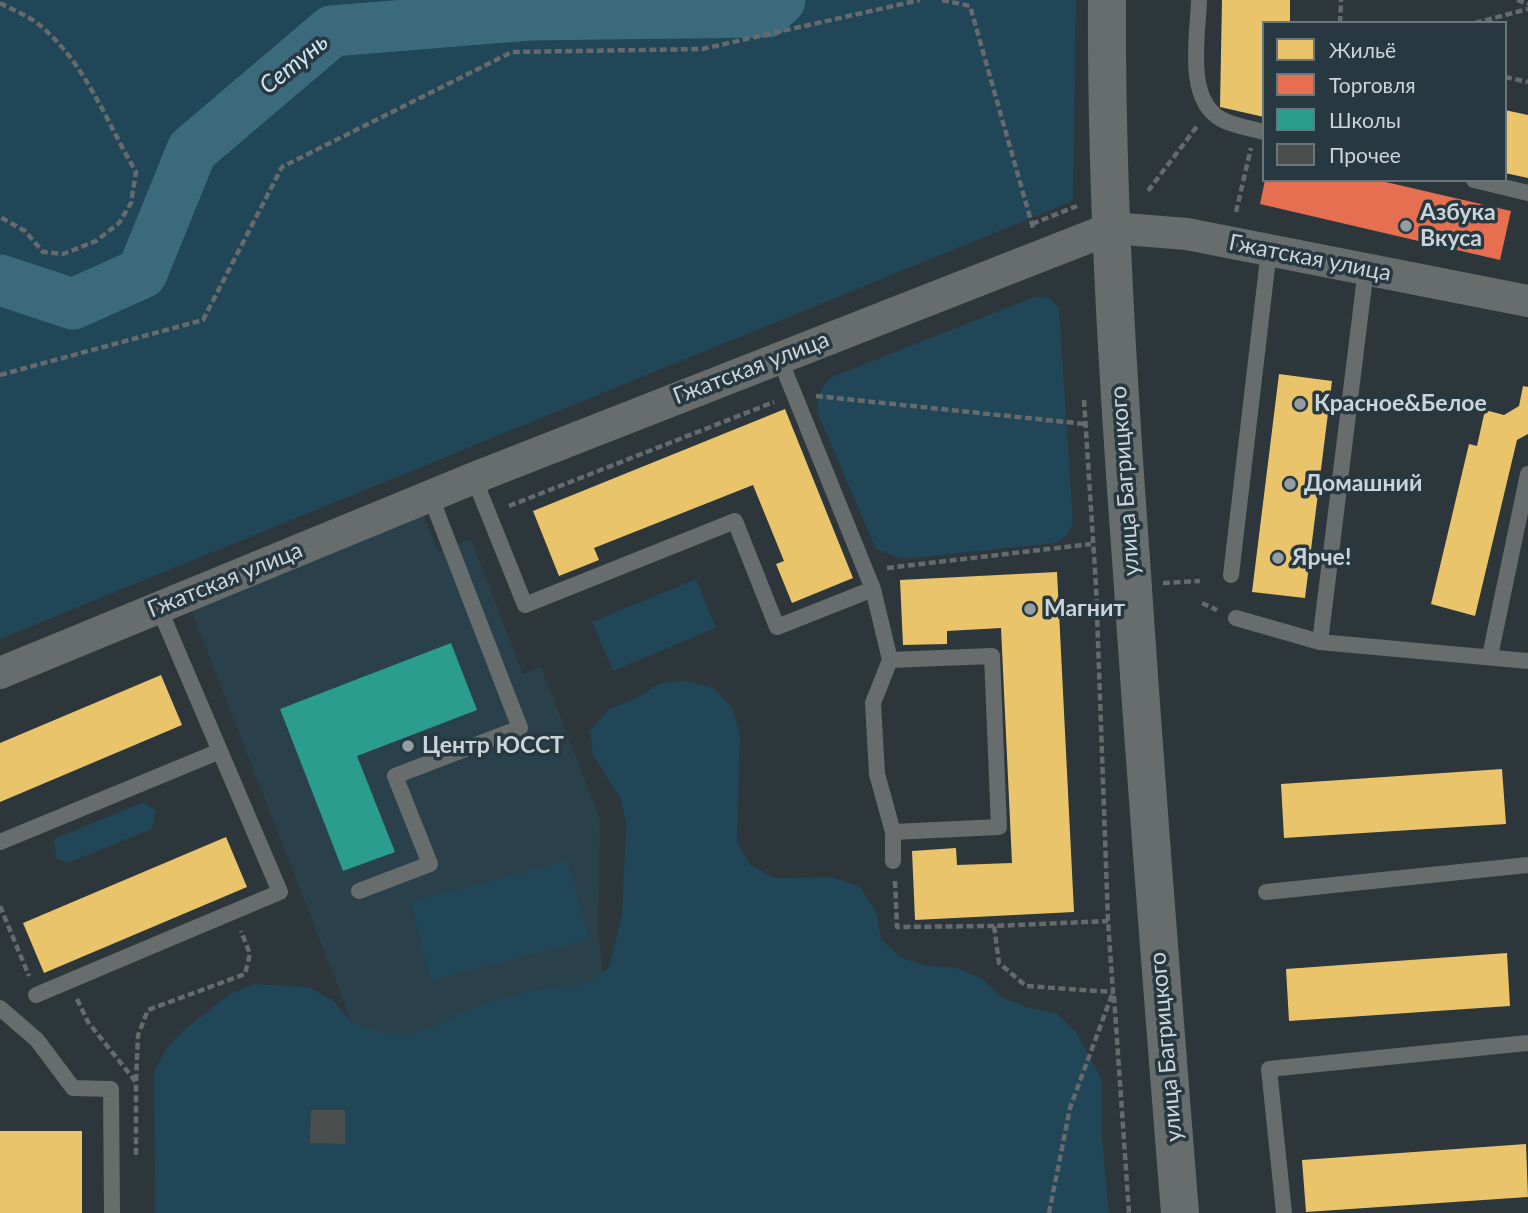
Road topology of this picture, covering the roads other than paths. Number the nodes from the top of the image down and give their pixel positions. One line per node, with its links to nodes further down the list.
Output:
1 (1107, 0): 6 (street, улица Багрицкого)
2 (1199, 0): 3 (lane)
3 (1259, 131)
4 (1482, 182): 5 (lane)
5 (1528, 193)
6 (1112, 228): 7 (street, Гжатская улица); 10 (street, Гжатская улица); 34 (street, улица Багрицкого)
7 (1269, 250): 8 (street, Гжатская улица); 14 (lane)
8 (1366, 269): 9 (street, Гжатская улица); 18 (lane)
9 (1528, 301)
10 (779, 357): 12 (street, Гжатская улица); 15 (lane)
11 (1528, 474): 19 (lane)
12 (474, 478): 13 (street, Гжатская улица); 15 (lane)
13 (430, 495): 16 (street, Гжатская улица); 28 (lane)
14 (1231, 575)
15 (873, 589): 20 (lane)
16 (159, 608): 22 (street, Гжатская улица); 23 (lane)
17 (1236, 618): 18 (lane)
18 (1320, 642): 19 (lane)
19 (1490, 656): 21 (lane)
20 (890, 660): 24 (lane); 24 (lane)
21 (1528, 661)
22 (0, 673)
23 (220, 751): 25 (lane); 30 (lane)
24 (892, 832): 26 (lane)
25 (0, 842)
26 (893, 861)
27 (1528, 865): 29 (lane)
28 (359, 891)
29 (1266, 892)
30 (36, 995)
31 (0, 1008): 33 (lane)
32 (1528, 1043): 35 (lane)
33 (112, 1213)
34 (1180, 1213)
35 (1284, 1213)

